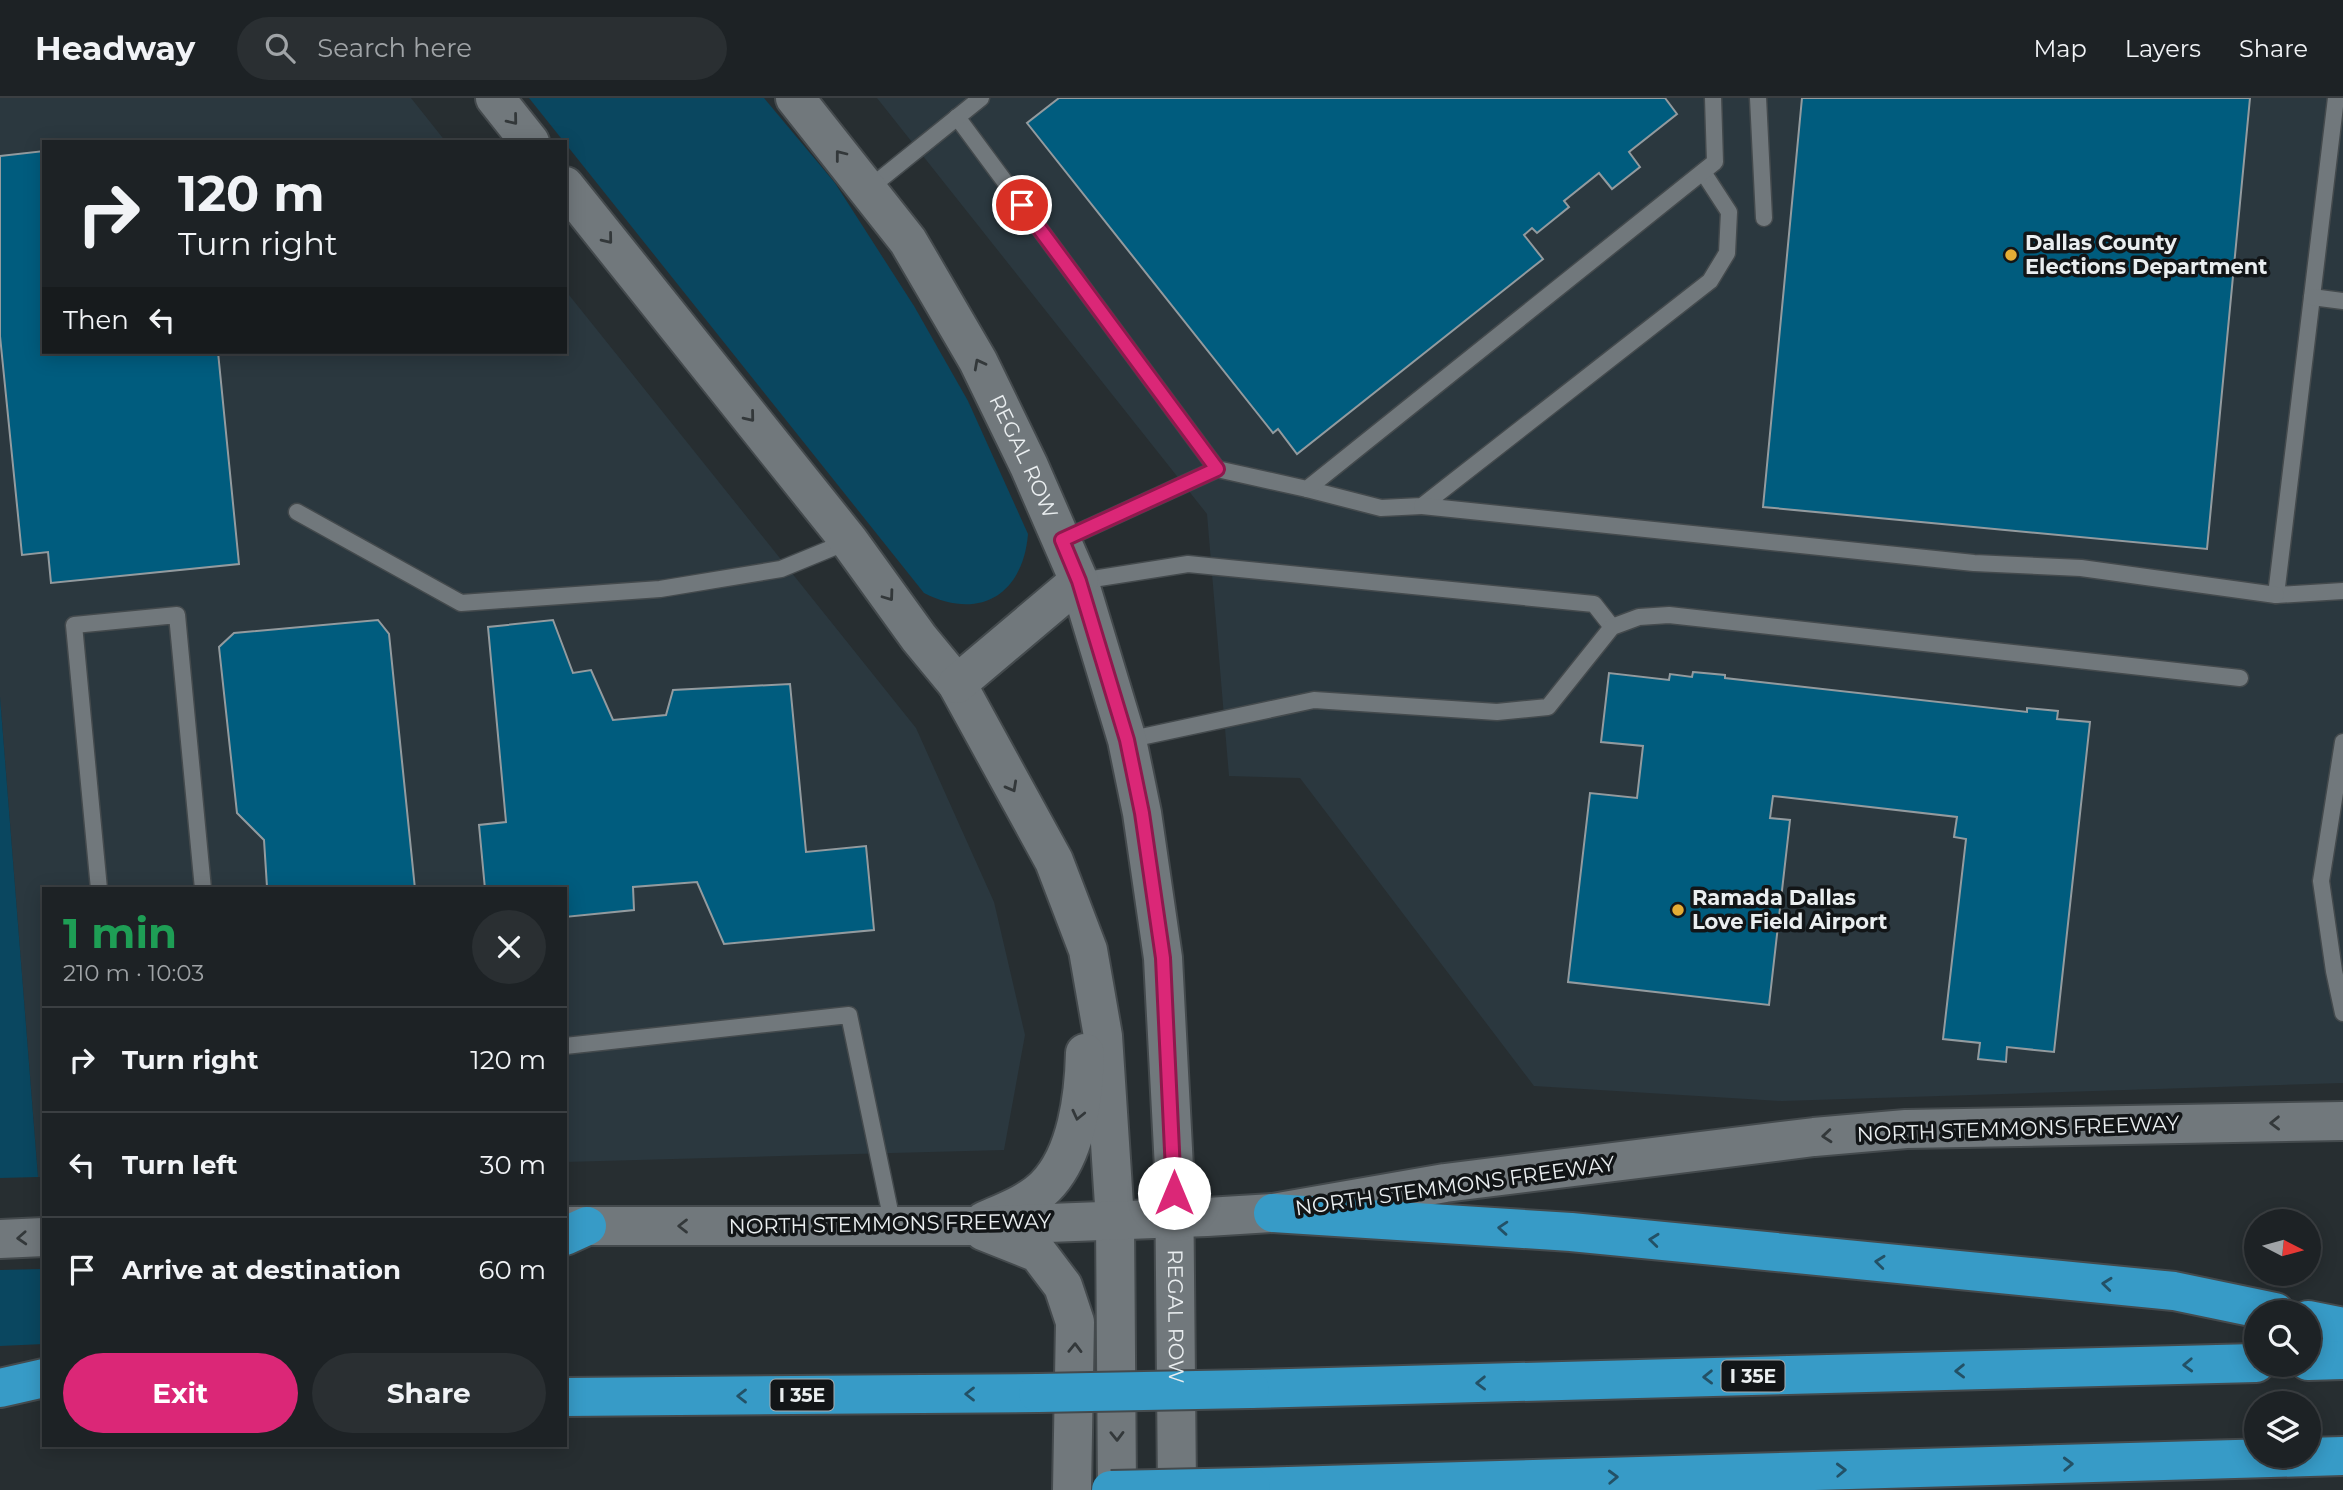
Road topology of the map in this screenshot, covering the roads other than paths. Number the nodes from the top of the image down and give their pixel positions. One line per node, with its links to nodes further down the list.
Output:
1 (495, 98): 8 (main road, one-way to 8)
2 (981, 98): 7 (lane)
3 (1713, 98): 9 (lane)
4 (1758, 98): 12 (lane)
5 (2336, 98): 13 (lane)
6 (806, 106): 11 (main road, REGAL ROW, one-way to 6)
7 (957, 117): 11 (lane); 15 (lane)
8 (528, 140)
9 (1703, 172): 16 (lane); 17 (lane)
10 (567, 188): 20 (main road, one-way to 20)
11 (867, 190): 19 (main road, REGAL ROW, one-way to 11)
12 (1764, 219)
13 (2312, 297): 14 (lane); 23 (lane)
14 (2343, 301)
15 (1217, 469): 16 (lane); 19 (lane)
16 (1307, 489): 17 (lane)
17 (1422, 506): 23 (lane)
18 (297, 512): 20 (lane)
19 (1062, 540): 21 (main road, REGAL ROW)
20 (849, 541): 26 (main road, one-way to 26)
21 (1079, 581): 24 (lane); 26 (main road); 27 (main road, REGAL ROW)
22 (2343, 591): 23 (lane)
23 (2276, 595)
24 (1612, 628): 25 (lane); 27 (lane)
25 (2240, 678)
26 (957, 684): 31 (main road, one-way to 31)
27 (1127, 740): 36 (main road, REGAL ROW)
28 (2343, 742): 32 (lane)
29 (99, 887): 30 (lane)
30 (203, 887)
31 (1088, 950): 37 (main road); 39 (main road, one-way to 39)
32 (2343, 1013)
33 (567, 1046): 38 (lane)
34 (2343, 1121): 35 (main road, NORTH STEMMONS FREEWAY, one-way to 35)
35 (1273, 1213): 36 (main road, NORTH STEMMONS FREEWAY); 43 (highway, one-way to 35)
36 (1173, 1219): 37 (main road, NORTH STEMMONS FREEWAY); 58 (main road, REGAL ROW)
37 (1115, 1220): 39 (main road, NORTH STEMMONS FREEWAY); 57 (main road, one-way to 57)
38 (893, 1226): 39 (main road, NORTH STEMMONS FREEWAY); 40 (main road, NORTH STEMMONS FREEWAY, one-way to 40)
39 (971, 1226): 55 (main road, one-way to 39)
40 (572, 1229)
41 (42, 1237): 42 (main road, one-way to 42)
42 (0, 1239)
43 (2244, 1306)
44 (2321, 1323): 45 (highway)
45 (2343, 1327)
46 (2343, 1360): 47 (highway)
47 (2321, 1361)
48 (2244, 1363): 51 (highway, I 35E, one-way to 51, bridge)
49 (42, 1378): 50 (highway)
50 (0, 1388)
51 (567, 1397)
52 (0, 1403): 53 (highway)
53 (42, 1403)
54 (2343, 1456): 56 (highway, one-way to 54, bridge)
55 (1072, 1490)
56 (1111, 1490)
57 (1117, 1490)
58 (1177, 1490)

